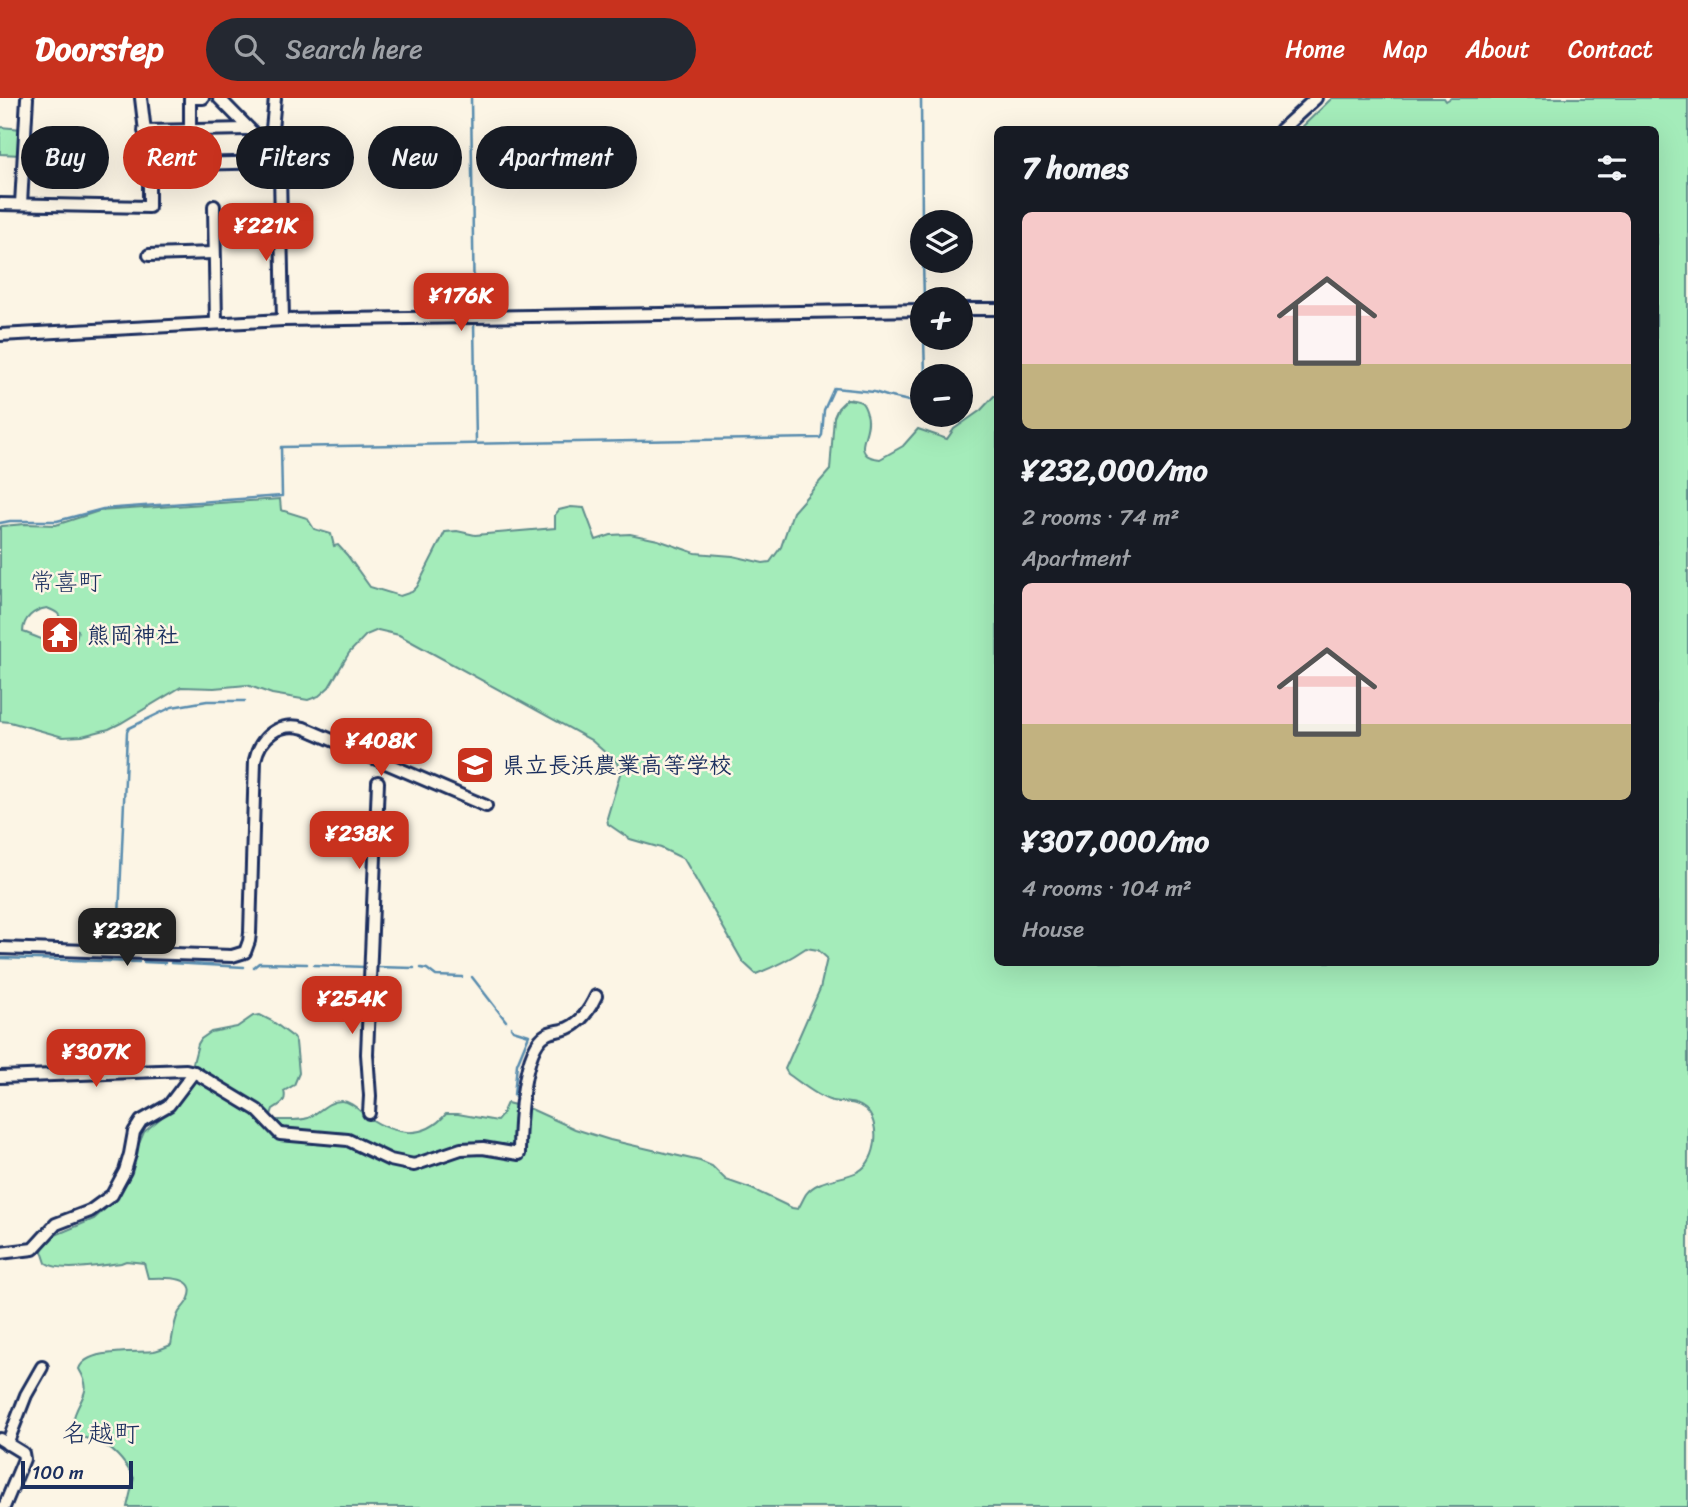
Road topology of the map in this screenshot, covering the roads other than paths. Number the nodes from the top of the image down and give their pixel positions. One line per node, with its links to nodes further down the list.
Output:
1 (27, 98): 15 (street)
2 (141, 98): 7 (street)
3 (203, 98): 8 (street)
4 (219, 98): 9 (street)
5 (275, 98): 10 (street)
6 (1316, 98): 11 (street)
7 (144, 126)
8 (190, 126)
9 (245, 126)
10 (272, 126)
11 (1285, 126)
12 (149, 189): 15 (street)
13 (281, 189): 22 (street)
14 (0, 204): 15 (street)
15 (21, 204)
16 (214, 206): 17 (street)
17 (214, 253): 18 (street); 23 (street)
18 (149, 255)
19 (973, 309): 20 (street)
20 (994, 309)
21 (910, 310): 22 (street)
22 (284, 320): 23 (street)
23 (216, 323): 24 (street)
24 (0, 335)
25 (378, 782): 31 (street)
26 (486, 806): 27 (street)
27 (0, 948)
28 (596, 996): 29 (street)
29 (194, 1072): 30 (street); 32 (street)
30 (0, 1077)
31 (369, 1113)
32 (0, 1253)
33 (42, 1367): 34 (street)
34 (4, 1442): 35 (street)
35 (4, 1507)

